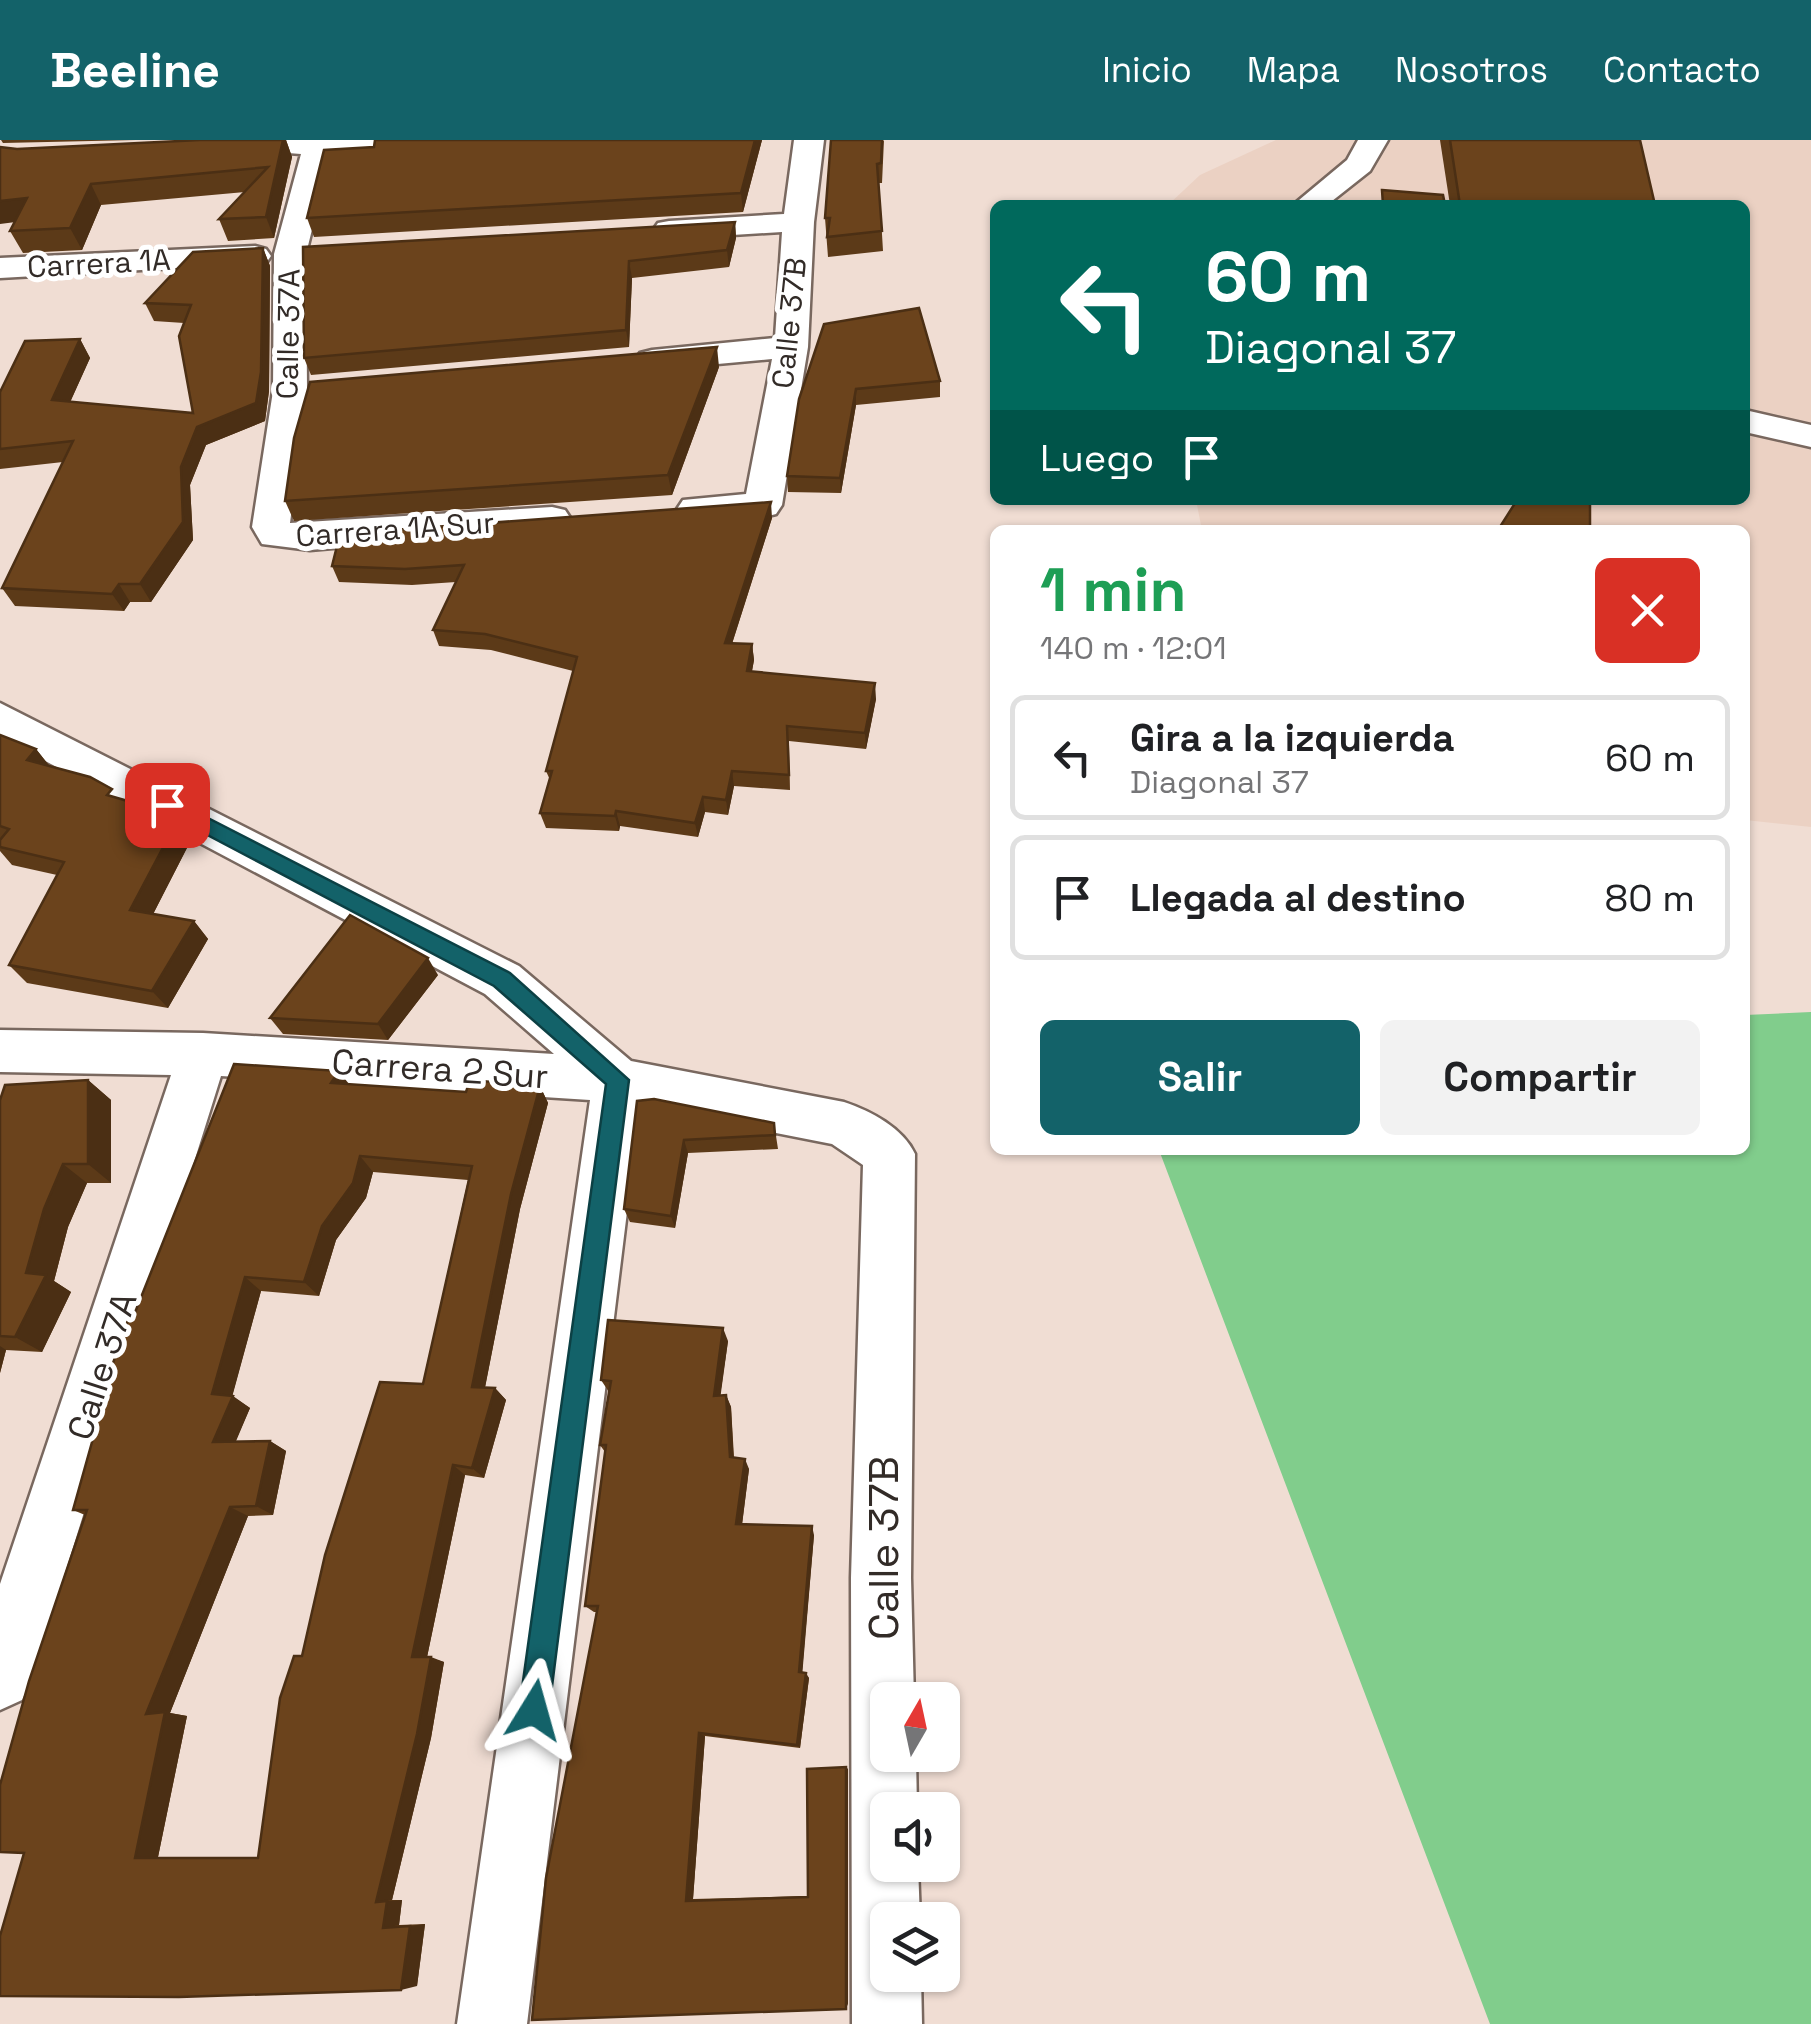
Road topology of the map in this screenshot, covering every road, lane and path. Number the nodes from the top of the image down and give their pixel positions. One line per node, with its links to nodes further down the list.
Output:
1 (381, 140): 4 (street)
2 (809, 140): 7 (street, Calle 37B)
3 (1373, 140): 6 (street)
4 (318, 144): 5 (street); 10 (street, Calle 37A)
5 (260, 147)
6 (1315, 200)
7 (798, 222): 8 (street); 12 (street, Calle 37B)
8 (641, 232)
9 (328, 252): 10 (street, Carrera 1A)
10 (290, 254): 11 (street, Carrera 1A); 15 (street, Calle 37A)
11 (0, 268)
12 (791, 348): 13 (street); 18 (street, Calle 37B)
13 (618, 363)
14 (328, 388): 15 (street)
15 (290, 392): 20 (street, Calle 37A)
16 (1750, 421): 17 (street)
17 (1811, 436)
18 (664, 512)
19 (584, 517): 20 (street, Carrera 1A Sur)
20 (271, 526)
21 (0, 718): 24 (street)
22 (0, 1050): 23 (street, Carrera 2 Sur)
23 (203, 1054): 24 (street, Carrera 2 Sur); 26 (street, Calle 37A)
24 (618, 1080): 25 (street, Carrera 2 Sur); 27 (street)
25 (872, 1140): 28 (street, Calle 37B)
26 (0, 1678)
27 (492, 2024)
28 (888, 2024)

